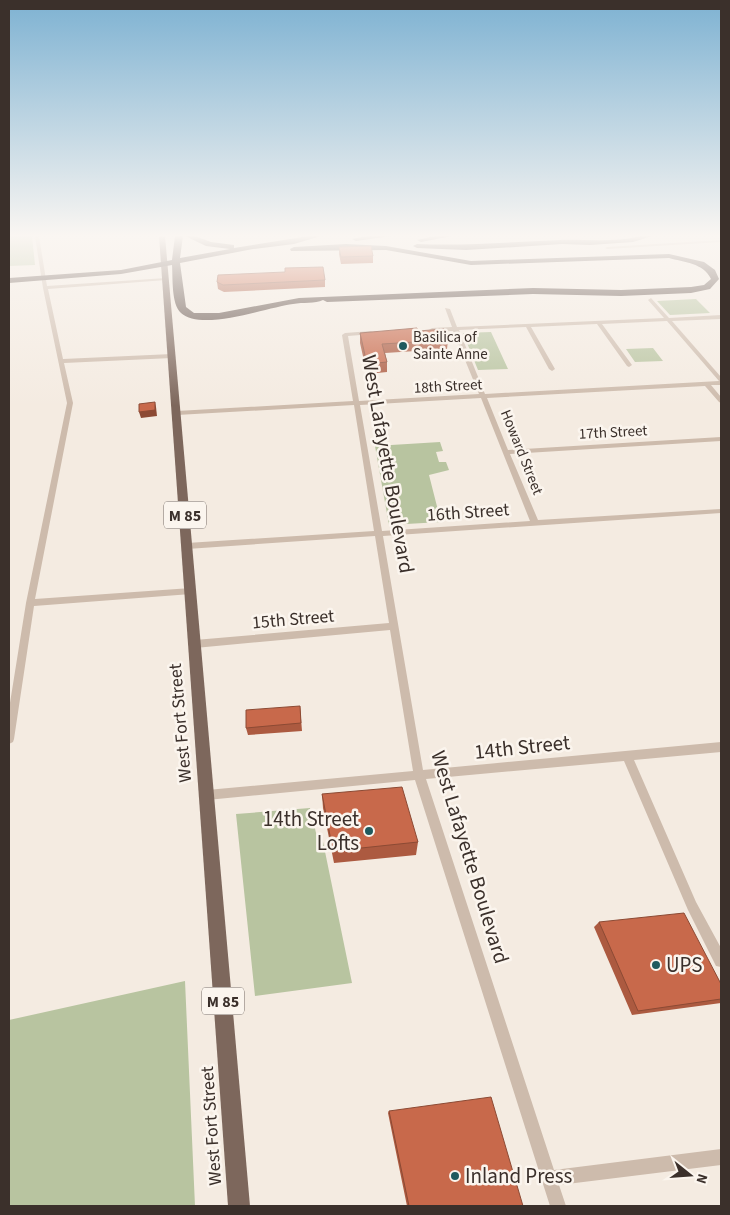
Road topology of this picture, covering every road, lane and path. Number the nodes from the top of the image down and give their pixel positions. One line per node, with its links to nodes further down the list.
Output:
1 (46, 293): 17 (street)
2 (167, 293): 16 (main road, West Fort Street / M 85)
3 (180, 293): 4 (highway)
4 (488, 293)
5 (608, 293): 6 (highway)
6 (628, 293)
7 (651, 300): 10 (street)
8 (447, 309): 13 (street, Howard Street)
9 (721, 316): 10 (street)
10 (667, 319): 11 (street); 20 (street)
11 (598, 322): 12 (street); 18 (street)
12 (528, 326): 13 (street); 19 (street)
13 (456, 329): 14 (street); 22 (street, Howard Street)
14 (428, 331)
15 (381, 333): 24 (street, West Lafayette Boulevard)
16 (172, 356): 17 (street); 25 (main road, West Fort Street / M 85)
17 (60, 361): 33 (street)
18 (629, 364)
19 (552, 369)
20 (721, 381): 21 (street, 18th Street)
21 (707, 384): 22 (street, 18th Street); 23 (street)
22 (483, 396): 24 (street, 18th Street); 27 (street, Howard Street)
23 (721, 400)
24 (356, 403): 25 (street, 18th Street); 30 (street, West Lafayette Boulevard)
25 (177, 413): 31 (main road, West Fort Street / M 85)
26 (721, 439): 27 (street, 17th Street)
27 (506, 452): 29 (street, Howard Street)
28 (721, 511): 29 (street, 16th Street)
29 (535, 524): 30 (street, 16th Street)
30 (378, 534): 31 (street, 16th Street); 34 (street, West Lafayette Boulevard)
31 (187, 546): 32 (main road, West Fort Street / M 85)
32 (191, 591): 33 (street); 35 (main road, West Fort Street / M 85)
33 (30, 603): 36 (street)
34 (394, 626): 35 (street, 15th Street); 39 (street, West Lafayette Boulevard)
35 (195, 644): 40 (main road, West Fort Street / M 85)
36 (9, 739)
37 (721, 747): 38 (street, 14th Street)
38 (626, 755): 39 (street, 14th Street); 41 (street)
39 (419, 776): 40 (street, 14th Street); 43 (street, West Lafayette Boulevard)
40 (207, 795): 44 (main road, West Fort Street / M 85)
41 (721, 961)
42 (721, 1157): 43 (street)
43 (549, 1178): 45 (street, West Lafayette Boulevard)
44 (238, 1206)
45 (558, 1206)

